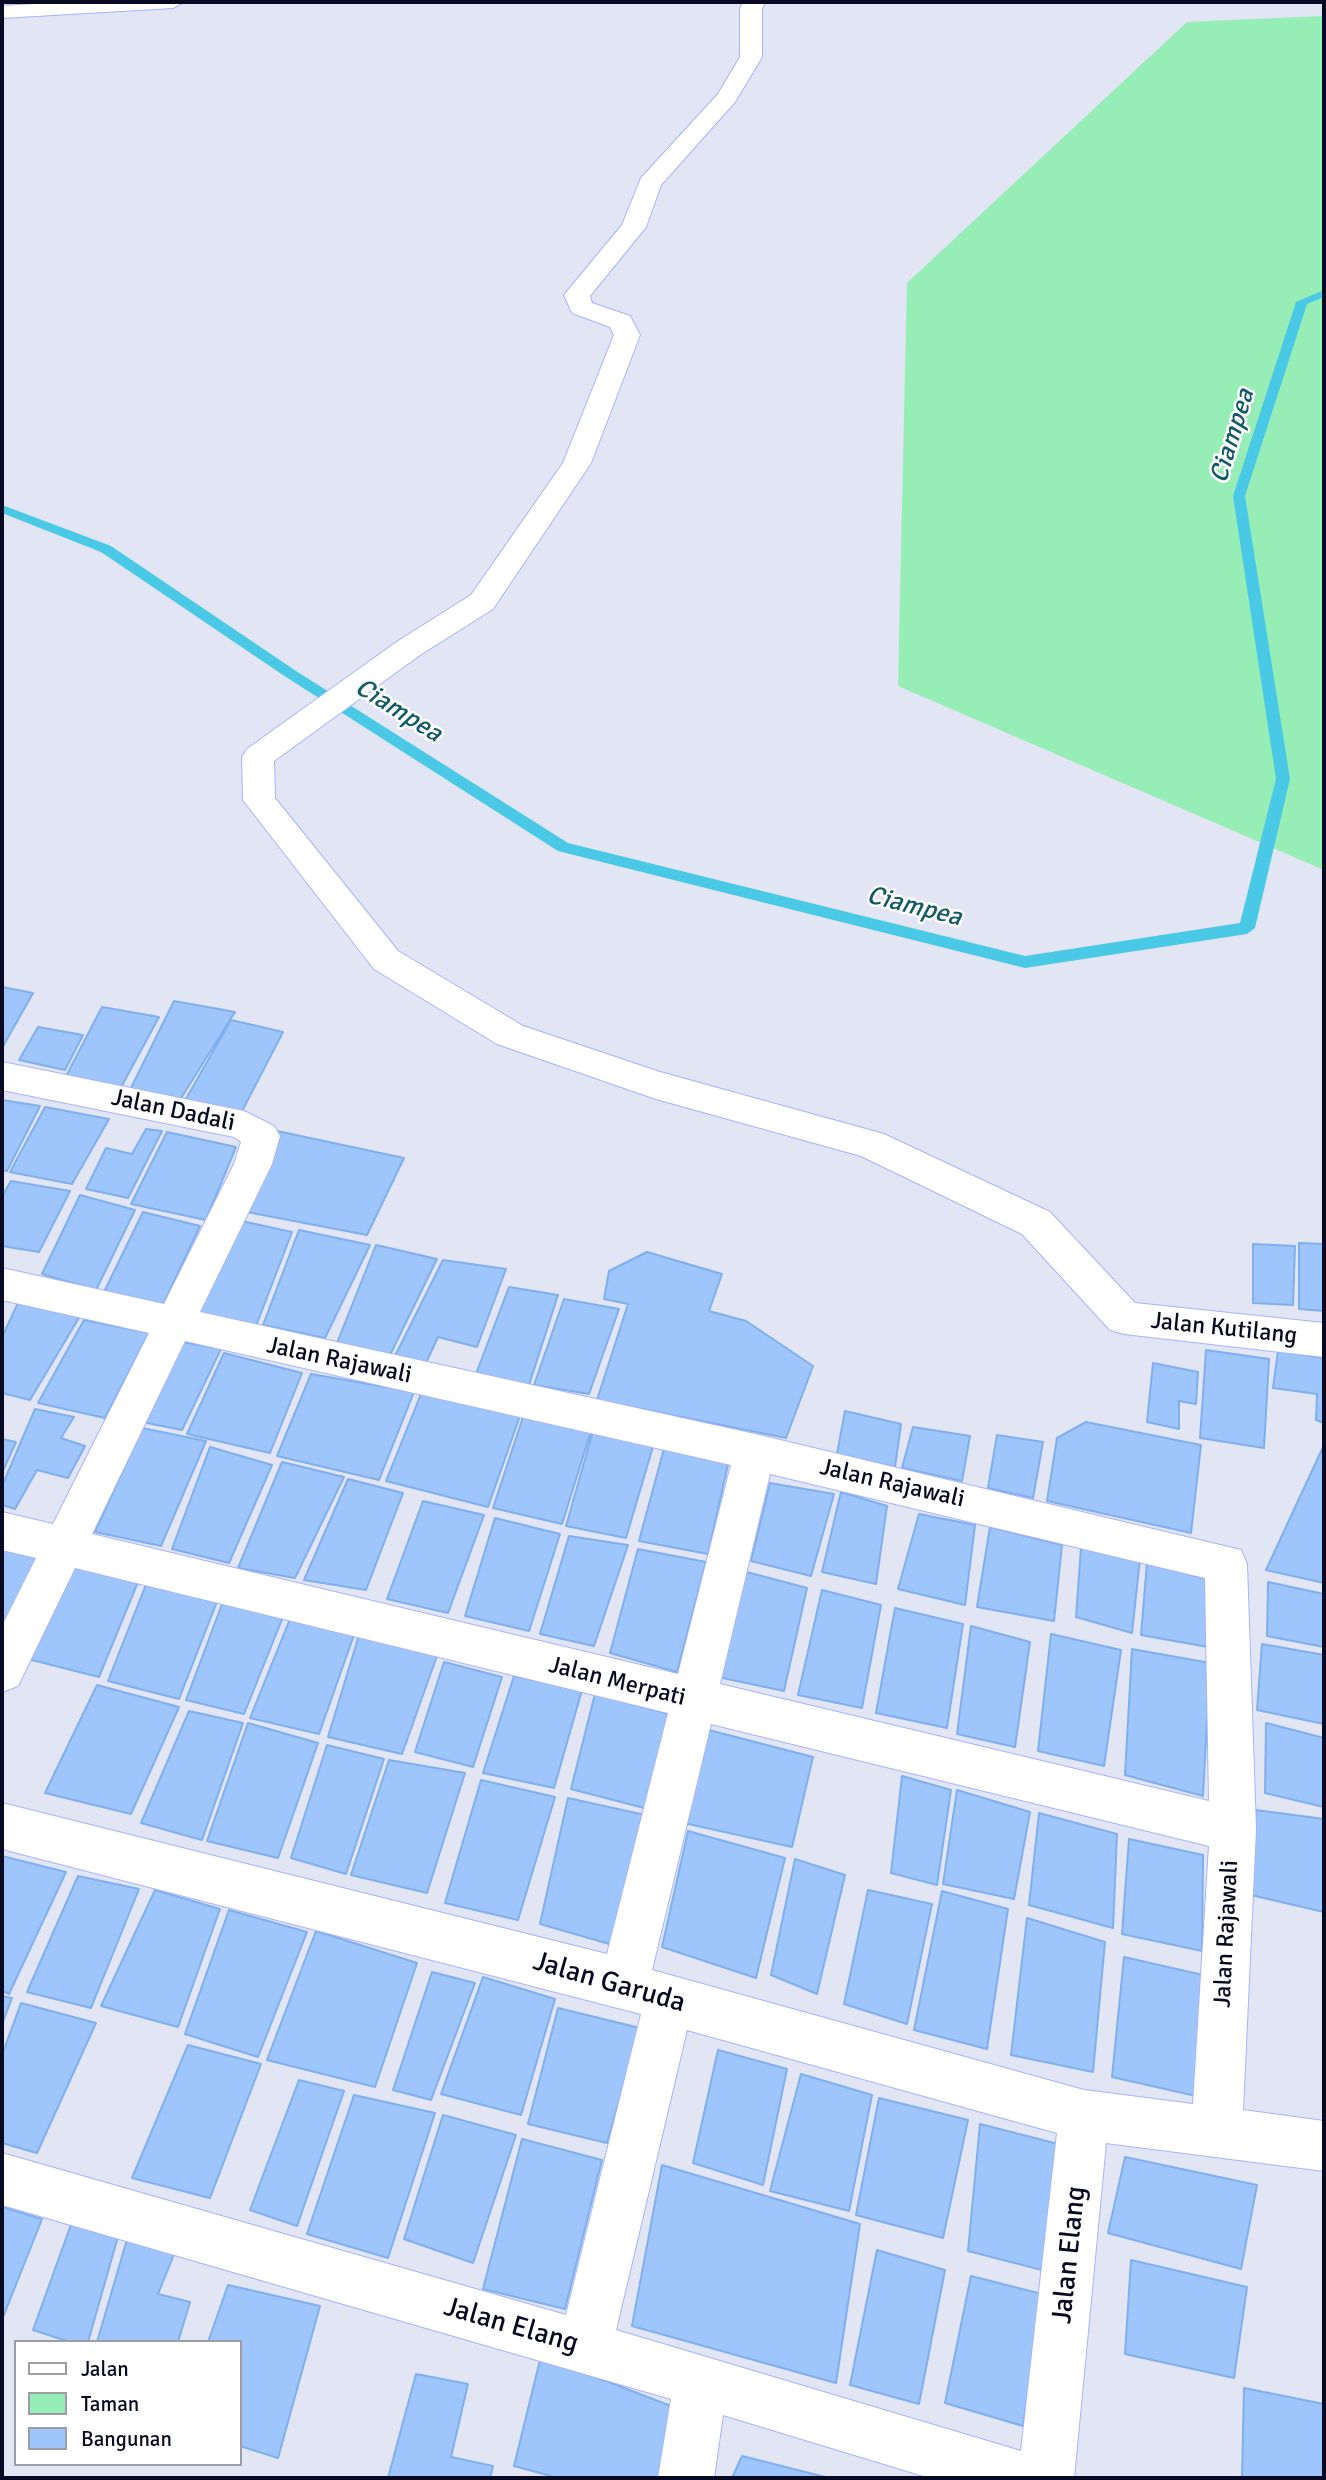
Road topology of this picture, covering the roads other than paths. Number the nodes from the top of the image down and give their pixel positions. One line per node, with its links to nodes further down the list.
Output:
1 (173, 2): 3 (street)
2 (754, 2): 7 (street, Jalan Kutilang)
3 (2, 12)
4 (2, 1076): 6 (street, Jalan Dadali)
5 (2, 1284): 6 (street, Jalan Rajawali)
6 (174, 1325): 8 (street, Jalan Rajawali); 10 (street)
7 (1324, 1340)
8 (755, 1452): 12 (street); 14 (street, Jalan Rajawali)
9 (2, 1531): 10 (street, Jalan Merpati)
10 (63, 1546): 11 (street); 12 (street, Jalan Merpati)
11 (2, 1671)
12 (691, 1700): 14 (street, Jalan Merpati); 15 (street)
13 (2, 1826): 15 (street, Jalan Garuda)
14 (1233, 1829): 17 (street, Jalan Rajawali)
15 (647, 1992): 16 (street, Jalan Garuda); 20 (street)
16 (1084, 2115): 17 (street, Jalan Garuda); 24 (street, Jalan Elang)
17 (1217, 2132): 18 (street, Jalan Garuda)
18 (1324, 2146)
19 (2, 2179): 20 (street, Jalan Elang)
20 (585, 2347): 21 (street, Jalan Elang)
21 (701, 2381): 22 (street); 23 (street, Jalan Elang)
22 (686, 2478)
23 (1019, 2478)
24 (1046, 2478)

